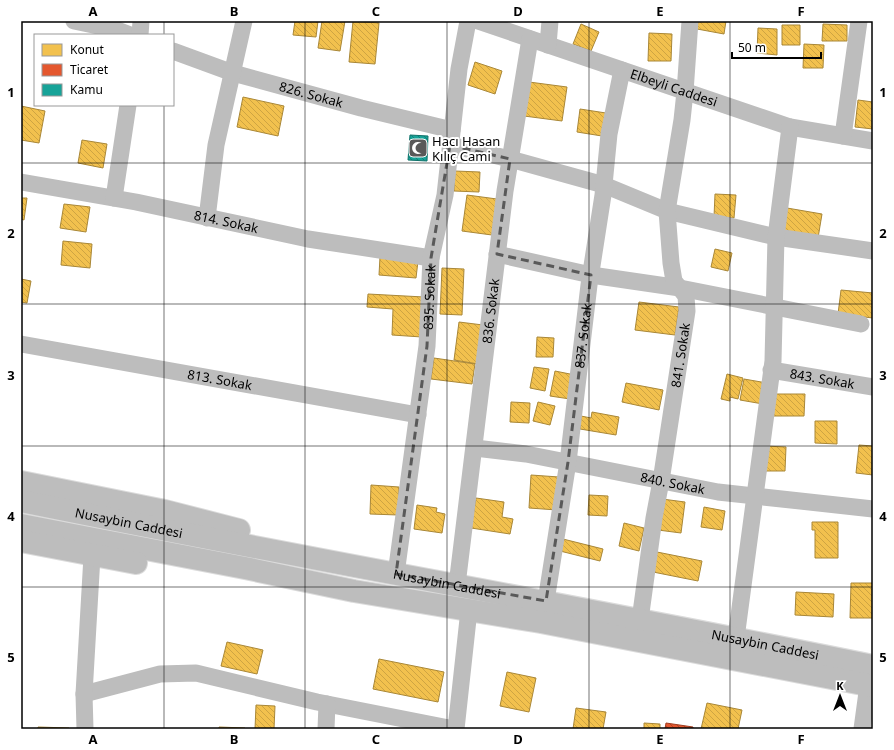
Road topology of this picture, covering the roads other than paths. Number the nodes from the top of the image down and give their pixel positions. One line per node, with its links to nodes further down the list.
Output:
1 (74, 21): 9 (street)
2 (141, 21): 10 (street)
3 (244, 21): 15 (street)
4 (468, 21): 20 (street, 835. Sokak)
5 (478, 21): 11 (street, Elbeyli Caddesi)
6 (550, 21): 12 (street)
7 (690, 21): 16 (street, 841. Sokak)
8 (859, 21): 19 (street)
9 (127, 34)
10 (140, 34)
11 (530, 39): 12 (street, Elbeyli Caddesi); 22 (street, 836. Sokak)
12 (548, 45): 14 (street, Elbeyli Caddesi)
13 (174, 51): 15 (street, 826. Sokak)
14 (622, 70): 16 (street, Elbeyli Caddesi); 24 (street, 837. Sokak)
15 (233, 73): 20 (street, 826. Sokak); 27 (street)
16 (685, 92): 18 (street, Elbeyli Caddesi); 26 (street, 841. Sokak)
17 (128, 106): 25 (street)
18 (790, 127): 19 (street, Elbeyli Caddesi); 28 (street)
19 (842, 136): 21 (street, Elbeyli Caddesi)
20 (451, 138): 22 (street, 826. Sokak); 31 (street, 835. Sokak)
21 (873, 141)
22 (510, 159): 24 (street, 826. Sokak); 30 (street, 836. Sokak)
23 (21, 182): 25 (street, 814. Sokak)
24 (604, 185): 26 (street, 826. Sokak); 32 (street, 837. Sokak)
25 (114, 198): 27 (street, 814. Sokak)
26 (667, 211): 28 (street, 826. Sokak); 33 (street, 841. Sokak)
27 (206, 218): 31 (street, 814. Sokak)
28 (776, 237): 29 (street, 826. Sokak); 34 (street)
29 (873, 251)
30 (497, 254): 32 (street); 40 (street, 836. Sokak)
31 (431, 258): 39 (street, 835. Sokak)
32 (591, 275): 33 (street); 41 (street, 837. Sokak)
33 (680, 288): 34 (street); 42 (street, 841. Sokak)
34 (773, 306): 35 (street); 37 (street)
35 (861, 324)
36 (21, 344): 39 (street, 813. Sokak)
37 (771, 370): 38 (street, 843. Sokak); 44 (street)
38 (873, 387)
39 (418, 414): 50 (street, 835. Sokak)
40 (475, 448): 41 (street, 840. Sokak); 51 (street, 836. Sokak)
41 (568, 462): 42 (street, 840. Sokak); 53 (street, 837. Sokak)
42 (661, 481): 44 (street, 840. Sokak); 55 (street, 841. Sokak)
43 (21, 482): 50 (highway)
44 (754, 495): 46 (street, 840. Sokak); 56 (street)
45 (21, 501): 50 (highway, Nusaybin Caddesi)
46 (873, 509)
47 (21, 525): 52 (highway, Nusaybin Caddesi)
48 (21, 541): 49 (highway)
49 (92, 556): 52 (highway); 58 (street)
50 (396, 574): 51 (highway, Nusaybin Caddesi)
51 (457, 585): 53 (highway, Nusaybin Caddesi)
52 (354, 591): 54 (highway, Nusaybin Caddesi)
53 (546, 601): 55 (highway, Nusaybin Caddesi)
54 (469, 610): 57 (highway, Nusaybin Caddesi); 62 (street)
55 (640, 620): 56 (highway, Nusaybin Caddesi)
56 (736, 638): 57 (highway, Nusaybin Caddesi)
57 (871, 679): 63 (street)
58 (84, 694): 59 (street); 60 (street)
59 (327, 704): 61 (street); 62 (street)
60 (85, 729)
61 (326, 729)
62 (455, 729)
63 (862, 729)

